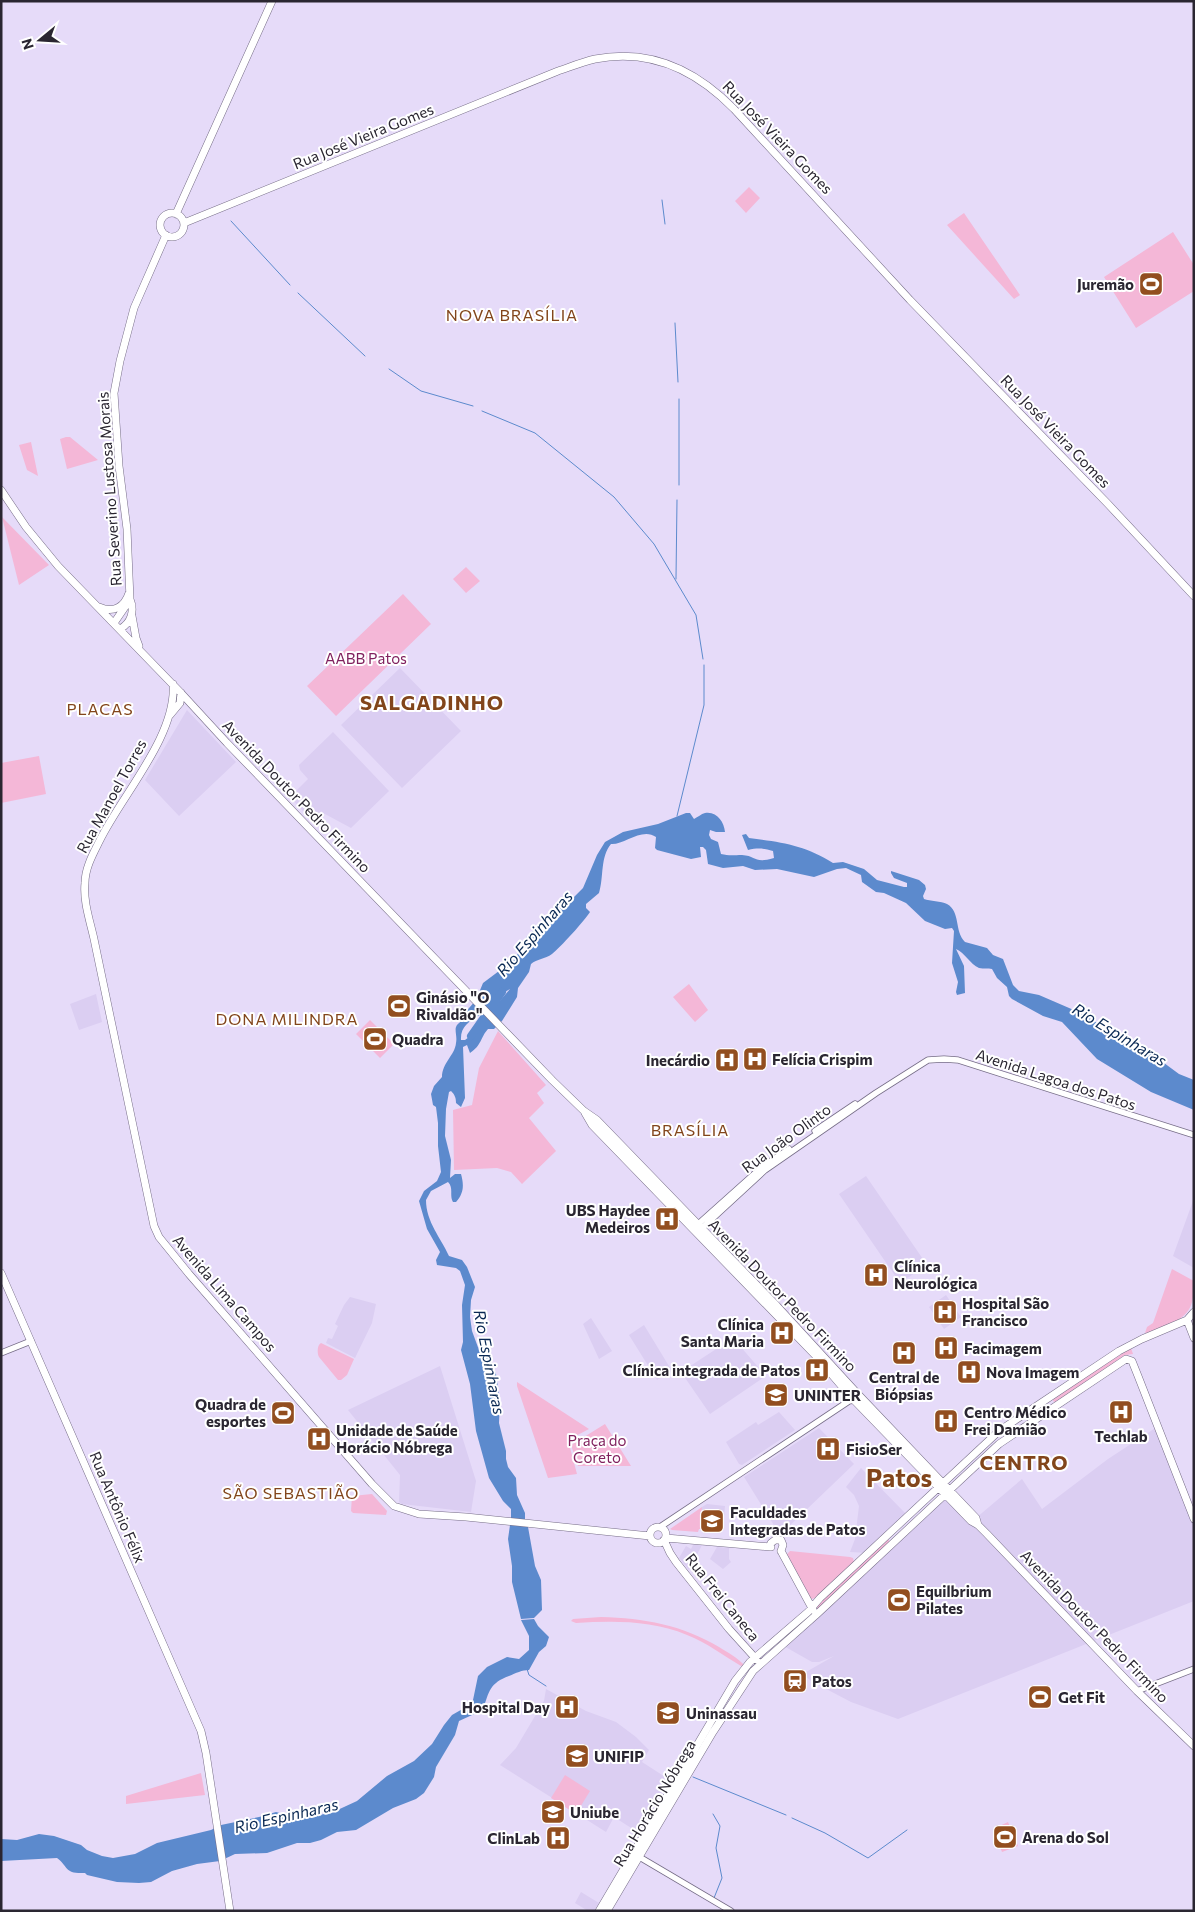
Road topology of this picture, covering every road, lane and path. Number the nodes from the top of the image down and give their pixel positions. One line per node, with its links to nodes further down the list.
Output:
1 (272, 1): 2 (main road)
2 (176, 214): 3 (main road); 4 (main road)
3 (184, 223): 4 (main road); 7 (main road, Rua José Vieira Gomes)
4 (166, 235): 6 (main road, Rua Severino Lustosa Morais)
5 (1, 490): 9 (main road, Avenida Doutor Pedro Firmino)
6 (130, 590): 8 (main road, Rua Severino Lustosa Morais); 9 (main road)
7 (1194, 596)
8 (130, 599): 10 (main road, Rua Severino Lustosa Morais); 11 (main road, Rua Severino Lustosa Morais)
9 (98, 607): 11 (main road, Avenida Doutor Pedro Firmino)
10 (132, 614): 12 (main road); 13 (main road, Rua Severino Lustosa Morais)
11 (114, 623): 12 (main road, Avenida Doutor Pedro Firmino)
12 (120, 629): 13 (main road, Avenida Doutor Pedro Firmino)
13 (141, 651): 14 (main road, Avenida Doutor Pedro Firmino)
14 (173, 684): 15 (main road, Avenida Doutor Pedro Firmino); 16 (main road, Rua Manoel Torres)
15 (181, 693): 16 (main road); 17 (main road, Avenida Doutor Pedro Firmino); 18 (main road, Rua Manoel Torres)
16 (173, 698): 19 (main road, Rua Manoel Torres)
17 (192, 704): 18 (main road); 23 (main road, Avenida Doutor Pedro Firmino)
18 (177, 707): 19 (main road, Rua Manoel Torres)
19 (170, 715): 20 (main road, Rua Manoel Torres)
20 (85, 893): 37 (main road, Avenida Lima Campos)
21 (912, 1070): 22 (street, Avenida Lagoa dos Patos); 23 (street, Rua João Olinto)
22 (1194, 1135)
23 (697, 1229): 31 (main road, Avenida Doutor Pedro Firmino); 33 (main road, Avenida Doutor Pedro Firmino)
24 (1, 1273): 28 (main road, Rua Antônio Félix)
25 (1194, 1312): 26 (main road)
26 (1187, 1320): 27 (main road); 30 (main road, Rua Horácio Nóbrega)
27 (1194, 1338)
28 (31, 1341): 29 (street); 51 (main road, Rua Antônio Félix)
29 (1, 1353)
30 (1052, 1397): 32 (main road); 33 (main road, Rua Horácio Nóbrega)
31 (851, 1399): 33 (main road, Avenida Doutor Pedro Firmino); 36 (street)
32 (1057, 1405): 34 (main road, Rua Horácio Nóbrega); 35 (main road, Rua Horácio Nóbrega)
33 (940, 1485): 34 (main road, Avenida Doutor Pedro Firmino); 42 (main road, Rua Horácio Nóbrega)
34 (947, 1492): 43 (main road, Rua Horácio Nóbrega); 47 (main road, Avenida Doutor Pedro Firmino)
35 (1194, 1519)
36 (660, 1527): 37 (main road); 38 (main road)
37 (652, 1537): 38 (main road); 41 (main road, Rua Frei Caneca)
38 (665, 1537): 39 (main road); 41 (main road, Rua Frei Caneca)
39 (771, 1545): 40 (main road); 40 (main road)
40 (780, 1550): 42 (main road)
41 (670, 1553): 44 (main road, Rua Frei Caneca)
42 (812, 1608): 43 (main road); 44 (main road, Rua Horácio Nóbrega)
43 (816, 1615): 45 (main road, Rua Horácio Nóbrega)
44 (755, 1658): 45 (main road, Rua Frei Caneca); 49 (main road, Rua Horácio Nóbrega)
45 (762, 1663): 49 (main road, Rua Horácio Nóbrega)
46 (1194, 1669): 47 (street)
47 (1137, 1691): 48 (main road, Avenida Doutor Pedro Firmino)
48 (1194, 1746)
49 (698, 1749): 50 (main road, Rua Horácio Nóbrega)
50 (636, 1854): 52 (main road, Rua Horácio Nóbrega); 53 (main road, Rua Horácio Nóbrega); 54 (street)
51 (230, 1911)
52 (599, 1911)
53 (607, 1911)
54 (731, 1911)

